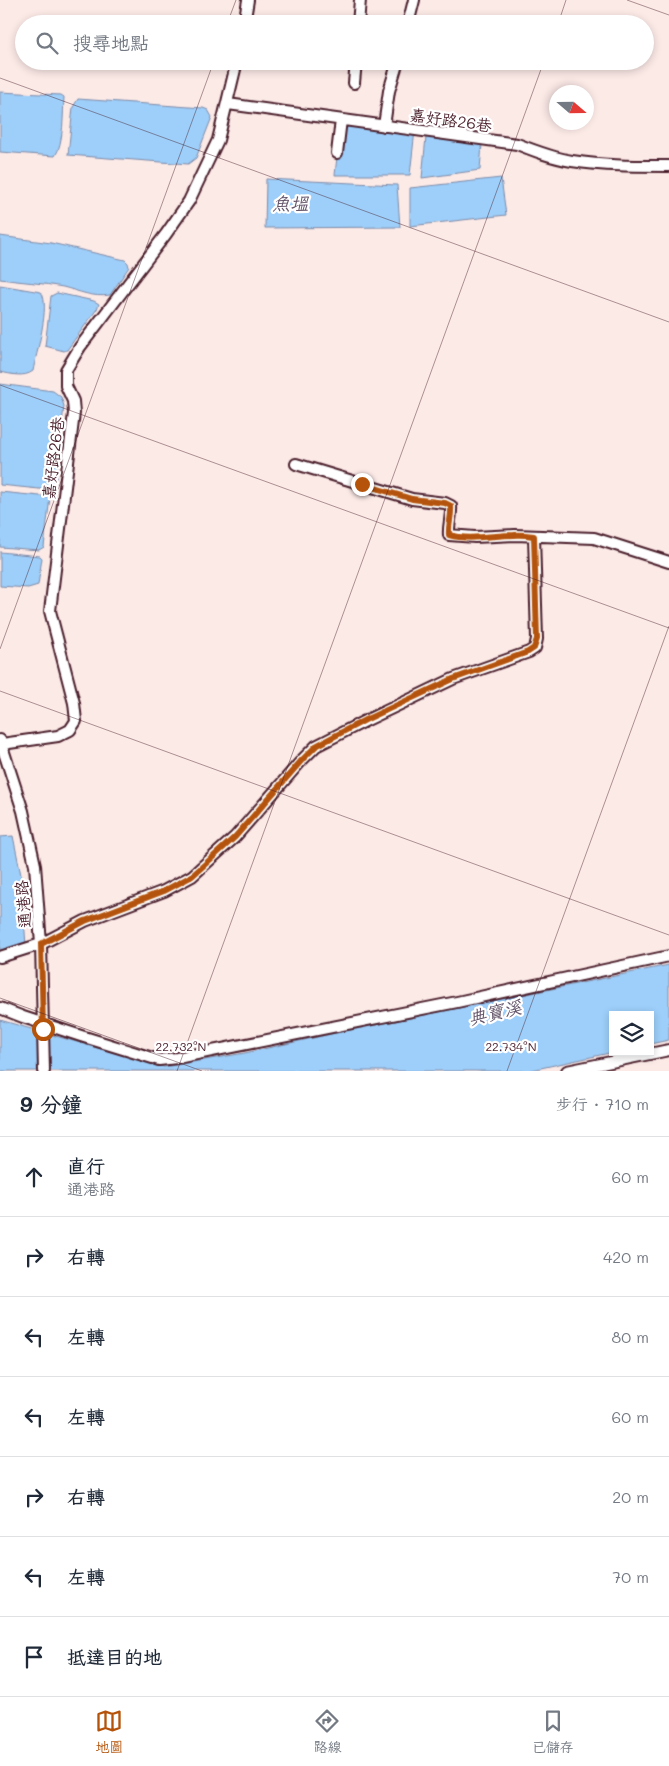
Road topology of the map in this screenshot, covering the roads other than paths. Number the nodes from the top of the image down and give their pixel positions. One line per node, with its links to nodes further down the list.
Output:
1 (248, 0): 4 (street)
2 (360, 0): 5 (street)
3 (414, 0): 6 (street)
4 (246, 15)
5 (359, 15)
6 (410, 15)
7 (235, 70): 11 (street)
8 (355, 70): 10 (street)
9 (395, 70): 13 (street)
10 (354, 83)
11 (229, 100): 12 (street, 嘉好路26巷); 19 (street, 嘉好路26巷)
12 (341, 120): 13 (street, 嘉好路26巷); 14 (street)
13 (384, 126): 15 (street, 嘉好路26巷)
14 (337, 153)
15 (669, 166)
16 (296, 464): 17 (street)
17 (534, 536): 18 (street); 20 (street)
18 (669, 562)
19 (1, 742): 20 (street, 通港路)
20 (41, 944): 22 (street); 24 (street, 通港路)
21 (669, 956): 24 (street)
22 (0, 957)
23 (0, 1008): 24 (street)
24 (43, 1026): 26 (street, 通港路)
25 (669, 1050): 27 (street)
26 (44, 1071)
27 (566, 1071)

